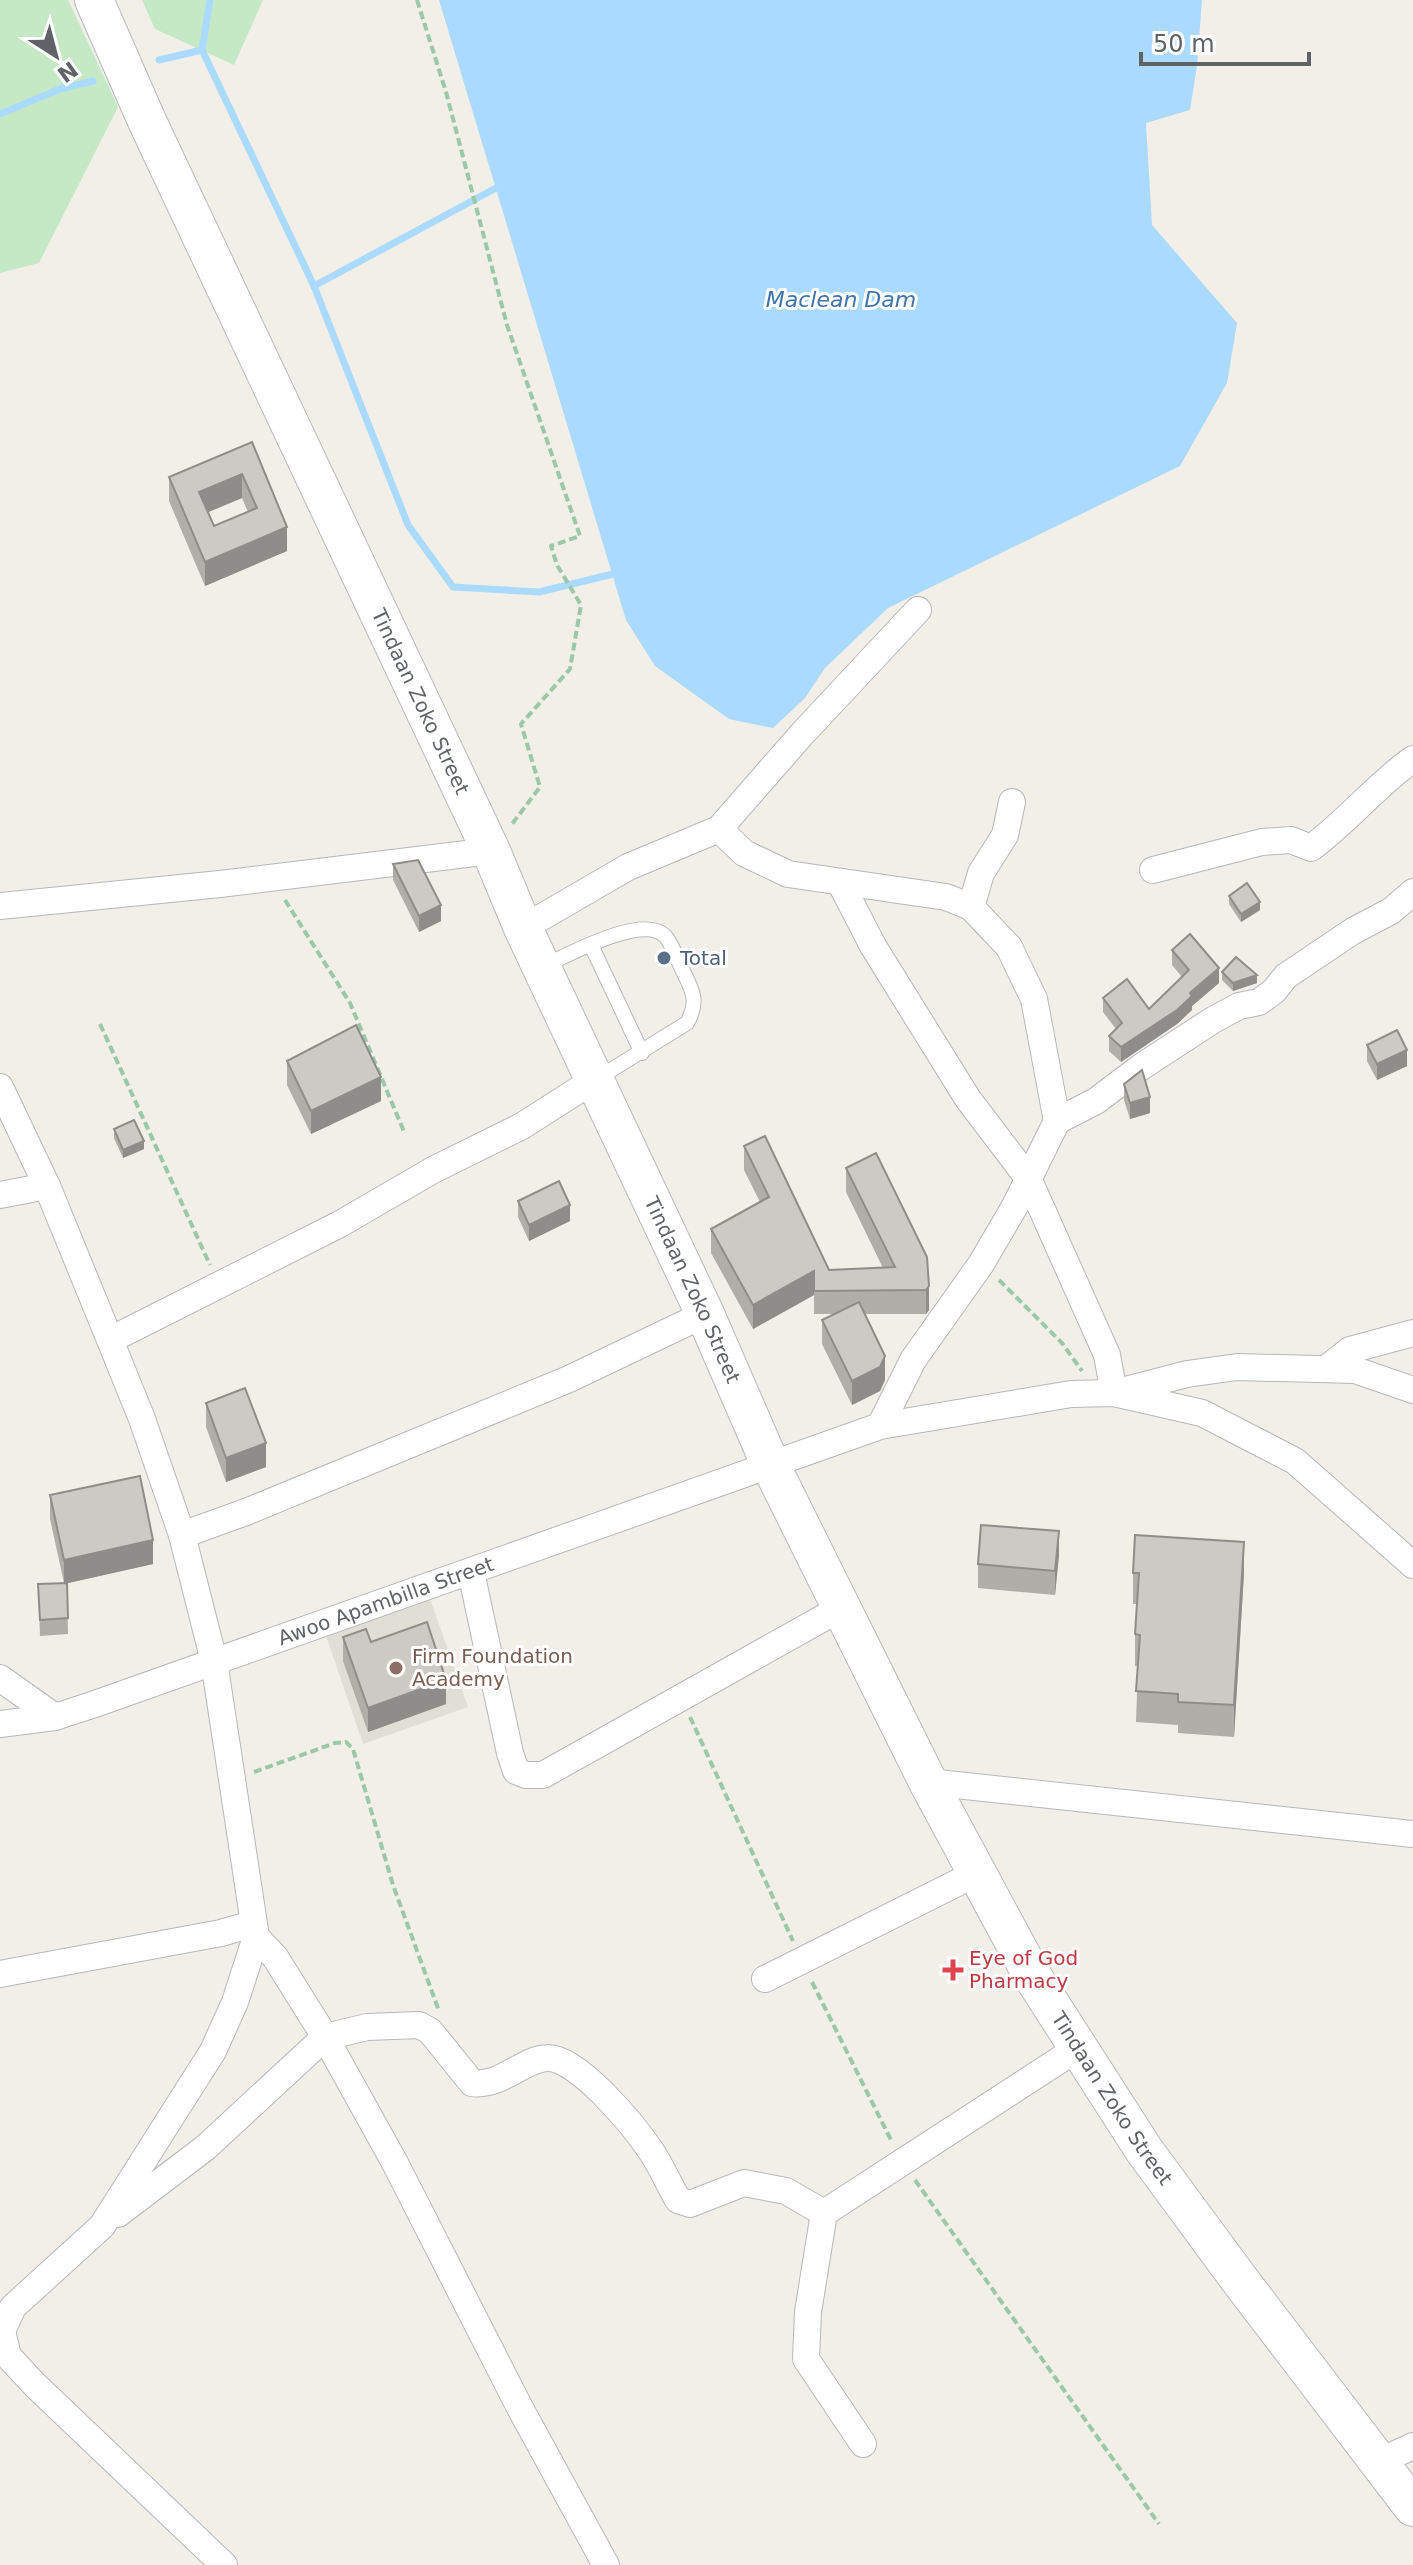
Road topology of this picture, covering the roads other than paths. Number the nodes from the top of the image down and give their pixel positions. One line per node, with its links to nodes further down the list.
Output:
1 (94, 0): 6 (main road, Tindaan Zoko Street)
2 (918, 610): 5 (street)
3 (1413, 759): 7 (street)
4 (1012, 802): 11 (street)
5 (719, 829): 8 (street); 12 (street)
6 (491, 851): 10 (street); 12 (main road, Tindaan Zoko Street)
7 (1153, 870)
8 (840, 882): 11 (street); 19 (street)
9 (1413, 892): 18 (street)
10 (0, 906)
11 (971, 907): 18 (street)
12 (523, 928): 14 (main road, Tindaan Zoko Street)
13 (591, 945): 14 (lane); 15 (lane); 15 (lane)
14 (542, 966): 16 (main road, Tindaan Zoko Street)
15 (642, 1053): 16 (lane)
16 (594, 1080): 22 (main road, Tindaan Zoko Street); 24 (street)
17 (0, 1087): 20 (street)
18 (1057, 1121): 19 (street)
19 (1028, 1178): 27 (street); 28 (street)
20 (47, 1186): 21 (street); 24 (street)
21 (0, 1195)
22 (705, 1314): 29 (main road, Tindaan Zoko Street); 30 (street)
23 (1413, 1333): 25 (street)
24 (110, 1340): 30 (street)
25 (1326, 1369): 26 (street); 27 (street)
26 (1413, 1390)
27 (1105, 1393): 28 (street, Awoo Apambilla Street); 31 (street)
28 (880, 1426): 29 (street, Awoo Apambilla Street)
29 (771, 1466): 32 (street, Awoo Apambilla Street); 33 (main road, Tindaan Zoko Street)
30 (182, 1535): 34 (street)
31 (1413, 1565)
32 (471, 1572): 33 (street); 34 (street, Awoo Apambilla Street)
33 (841, 1608): 38 (main road, Tindaan Zoko Street)
34 (214, 1661): 36 (street, Awoo Apambilla Street); 41 (street)
35 (0, 1678): 36 (street)
36 (55, 1717): 37 (street, Awoo Apambilla Street)
37 (0, 1724)
38 (928, 1782): 39 (street); 40 (main road, Tindaan Zoko Street)
39 (1413, 1834)
40 (977, 1873): 43 (street); 45 (main road, Tindaan Zoko Street)
41 (254, 1930): 42 (street); 44 (street); 47 (street)
42 (0, 1974)
43 (765, 1979)
44 (325, 2037): 46 (street); 47 (street); 54 (street)
45 (1078, 2048): 46 (street); 51 (main road, Tindaan Zoko Street)
46 (824, 2213): 49 (street)
47 (102, 2226): 48 (street)
48 (4, 2360): 53 (street)
49 (863, 2444)
50 (1413, 2446): 51 (street)
51 (1378, 2462): 52 (main road, Tindaan Zoko Street)
52 (1413, 2507)
53 (224, 2565)
54 (606, 2565)

